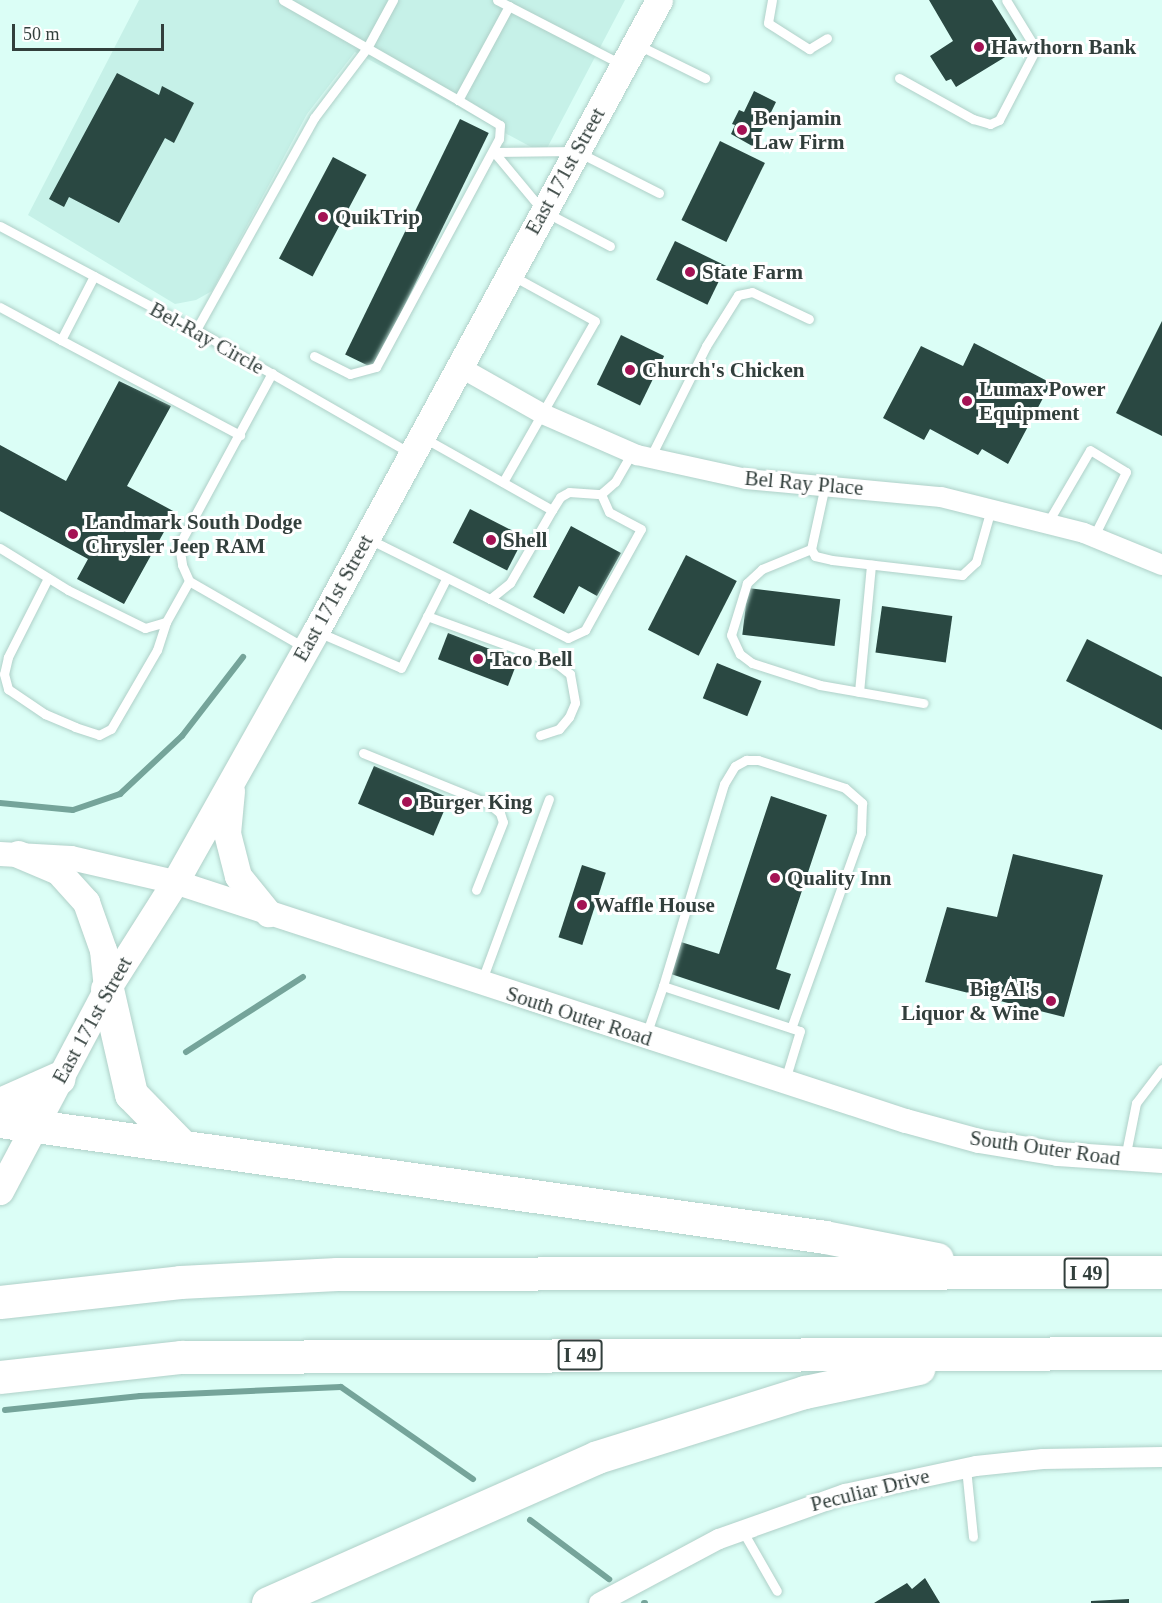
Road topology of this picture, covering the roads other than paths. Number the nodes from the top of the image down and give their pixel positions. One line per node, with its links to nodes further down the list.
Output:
1 (283, 0): 9 (lane)
2 (393, 0): 9 (lane)
3 (498, 0): 7 (lane)
4 (659, 0): 10 (main road, East 171st Street)
5 (772, 0): 8 (lane)
6 (1006, 0): 12 (lane)
7 (509, 6): 10 (lane); 13 (lane)
8 (827, 38)
9 (368, 48): 13 (lane); 24 (lane)
10 (630, 54): 11 (lane); 14 (main road, East 171st Street)
11 (705, 78)
12 (899, 78)
13 (458, 100): 15 (lane)
14 (576, 151): 15 (lane); 16 (lane); 17 (main road, East 171st Street)
15 (494, 152): 17 (lane); 26 (lane)
16 (659, 193)
17 (543, 211): 19 (lane); 20 (main road, East 171st Street)
18 (0, 226): 21 (lane, Bel-Ray Circle)
19 (610, 246)
20 (509, 274): 27 (main road, East 171st Street); 29 (lane)
21 (94, 276): 24 (lane, Bel-Ray Circle); 25 (lane)
22 (0, 307): 25 (lane)
23 (809, 319): 32 (lane)
24 (196, 330): 28 (lane, Bel-Ray Circle)
25 (61, 340): 30 (lane)
26 (314, 356)
27 (458, 366): 29 (street, Bel Ray Place); 31 (main road, East 171st Street)
28 (272, 374): 30 (lane); 31 (lane, Bel-Ray Circle)
29 (543, 414): 32 (street, Bel Ray Place); 33 (lane)
30 (240, 435): 47 (lane)
31 (416, 446): 33 (lane, Bel-Ray Circle); 40 (main road, East 171st Street)
32 (641, 455): 34 (street, Bel Ray Place); 35 (lane)
33 (503, 482): 37 (lane, Bel-Ray Circle)
34 (825, 485): 36 (street, Bel Ray Place); 42 (lane)
35 (601, 494): 37 (lane); 48 (lane)
36 (991, 509): 38 (street, Bel Ray Place); 43 (lane)
37 (552, 510): 48 (lane)
38 (1048, 522): 39 (street, Bel Ray Place); 39 (lane)
39 (1094, 536): 44 (street, Bel Ray Place)
40 (367, 537): 46 (lane); 51 (main road, East 171st Street)
41 (0, 548): 45 (lane)
42 (811, 549): 43 (lane); 53 (lane)
43 (871, 565): 53 (lane)
44 (1162, 566)
45 (48, 578): 50 (lane); 52 (lane)
46 (446, 579): 48 (lane); 49 (lane)
47 (189, 581): 50 (lane); 51 (lane)
48 (490, 599)
49 (427, 616): 51 (lane); 55 (lane)
50 (166, 622): 52 (lane)
51 (311, 640): 57 (main road, East 171st Street)
52 (4, 691)
53 (859, 692): 54 (lane)
54 (923, 703)
55 (540, 735)
56 (363, 753): 61 (lane)
57 (231, 781): 60 (main road, East 171st Street); 62 (main road)
58 (549, 800): 63 (lane)
59 (9, 854): 60 (street, South Outer Road); 65 (main road)
60 (175, 882): 62 (street, South Outer Road); 65 (main road, East 171st Street)
61 (476, 890)
62 (267, 913): 63 (street, South Outer Road)
63 (480, 983): 67 (street, South Outer Road)
64 (663, 986): 66 (lane); 66 (lane); 67 (lane)
65 (107, 989): 69 (main road, East 171st Street); 74 (highway)
66 (790, 1028): 70 (lane)
67 (645, 1038): 70 (street, South Outer Road)
68 (1162, 1069): 75 (lane)
69 (59, 1078): 71 (highway); 73 (main road, East 171st Street)
70 (784, 1084): 75 (street, South Outer Road)
71 (0, 1104)
72 (0, 1121): 73 (highway)
73 (33, 1127): 74 (highway); 77 (main road, East 171st Street)
74 (180, 1144): 79 (highway)
75 (1124, 1161): 76 (street, South Outer Road)
76 (1162, 1161)
77 (0, 1191)
78 (1162, 1272): 79 (highway, I 49)
79 (1010, 1273): 80 (highway, I 49)
80 (0, 1302)
81 (989, 1353): 82 (highway, I 49); 83 (highway, I 49); 89 (highway)
82 (1162, 1353)
83 (0, 1377)
84 (1162, 1457): 85 (street, Peculiar Drive)
85 (966, 1468): 86 (street, Peculiar Drive); 87 (lane)
86 (742, 1530): 88 (lane); 90 (street, Peculiar Drive)
87 (973, 1536)
88 (777, 1591)
89 (268, 1603)
90 (599, 1603)

